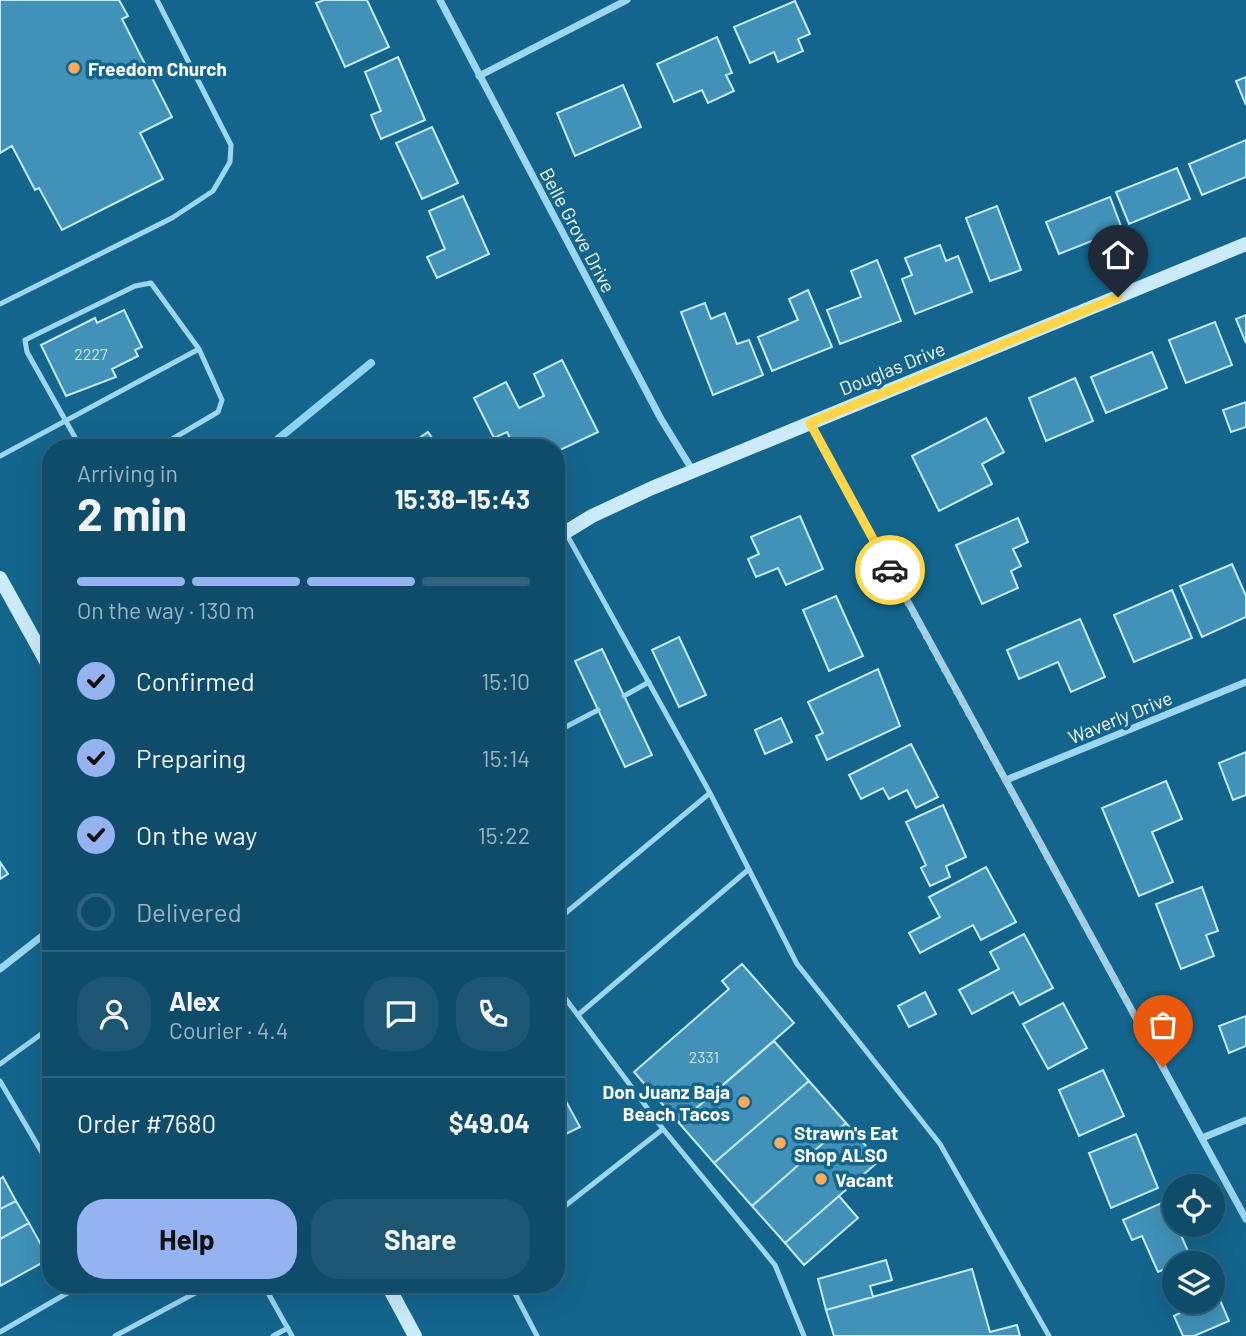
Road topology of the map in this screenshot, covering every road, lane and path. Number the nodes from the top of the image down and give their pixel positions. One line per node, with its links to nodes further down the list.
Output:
1 (158, 0): 6 (lane)
2 (440, 0): 4 (street, Belle Grove Drive)
3 (627, 0): 4 (street)
4 (479, 76): 13 (street, Belle Grove Drive)
5 (1246, 244): 9 (street, Douglas Drive)
6 (0, 304)
7 (199, 349): 8 (lane); 8 (lane); 11 (lane)
8 (65, 421): 10 (lane); 12 (lane)
9 (810, 423): 13 (street, Douglas Drive); 25 (street)
10 (76, 439)
11 (172, 439)
12 (0, 456)
13 (693, 472): 14 (street, Douglas Drive)
14 (565, 533)
15 (565, 542): 20 (lane)
16 (0, 578): 18 (street)
17 (42, 637): 18 (lane)
18 (35, 641): 19 (street)
19 (42, 654)
20 (649, 682): 22 (lane); 26 (lane)
21 (1246, 682): 25 (street, Waverly Drive)
22 (624, 696)
23 (598, 710): 24 (lane)
24 (565, 728)
25 (1006, 780): 38 (street)
26 (710, 793): 27 (lane); 28 (lane)
27 (749, 869): 32 (lane); 55 (lane)
28 (565, 914)
29 (42, 936): 30 (street)
30 (0, 969)
31 (565, 998): 32 (lane)
32 (578, 1015): 37 (lane)
33 (42, 1034): 34 (lane)
34 (0, 1064)
35 (0, 1081): 39 (lane)
36 (1246, 1120): 38 (street)
37 (663, 1129): 40 (lane); 54 (lane)
38 (1202, 1138): 41 (street)
39 (42, 1153)
40 (565, 1206)
41 (1246, 1219)
42 (67, 1293): 48 (lane)
43 (195, 1293): 50 (lane)
44 (269, 1293): 47 (lane)
45 (392, 1293): 53 (street)
46 (514, 1293): 49 (lane)
47 (288, 1328): 51 (lane); 52 (lane)
48 (0, 1332)
49 (535, 1335)
50 (115, 1336)
51 (273, 1336)
52 (292, 1336)
53 (415, 1336)
54 (804, 1336)
55 (1049, 1336)

